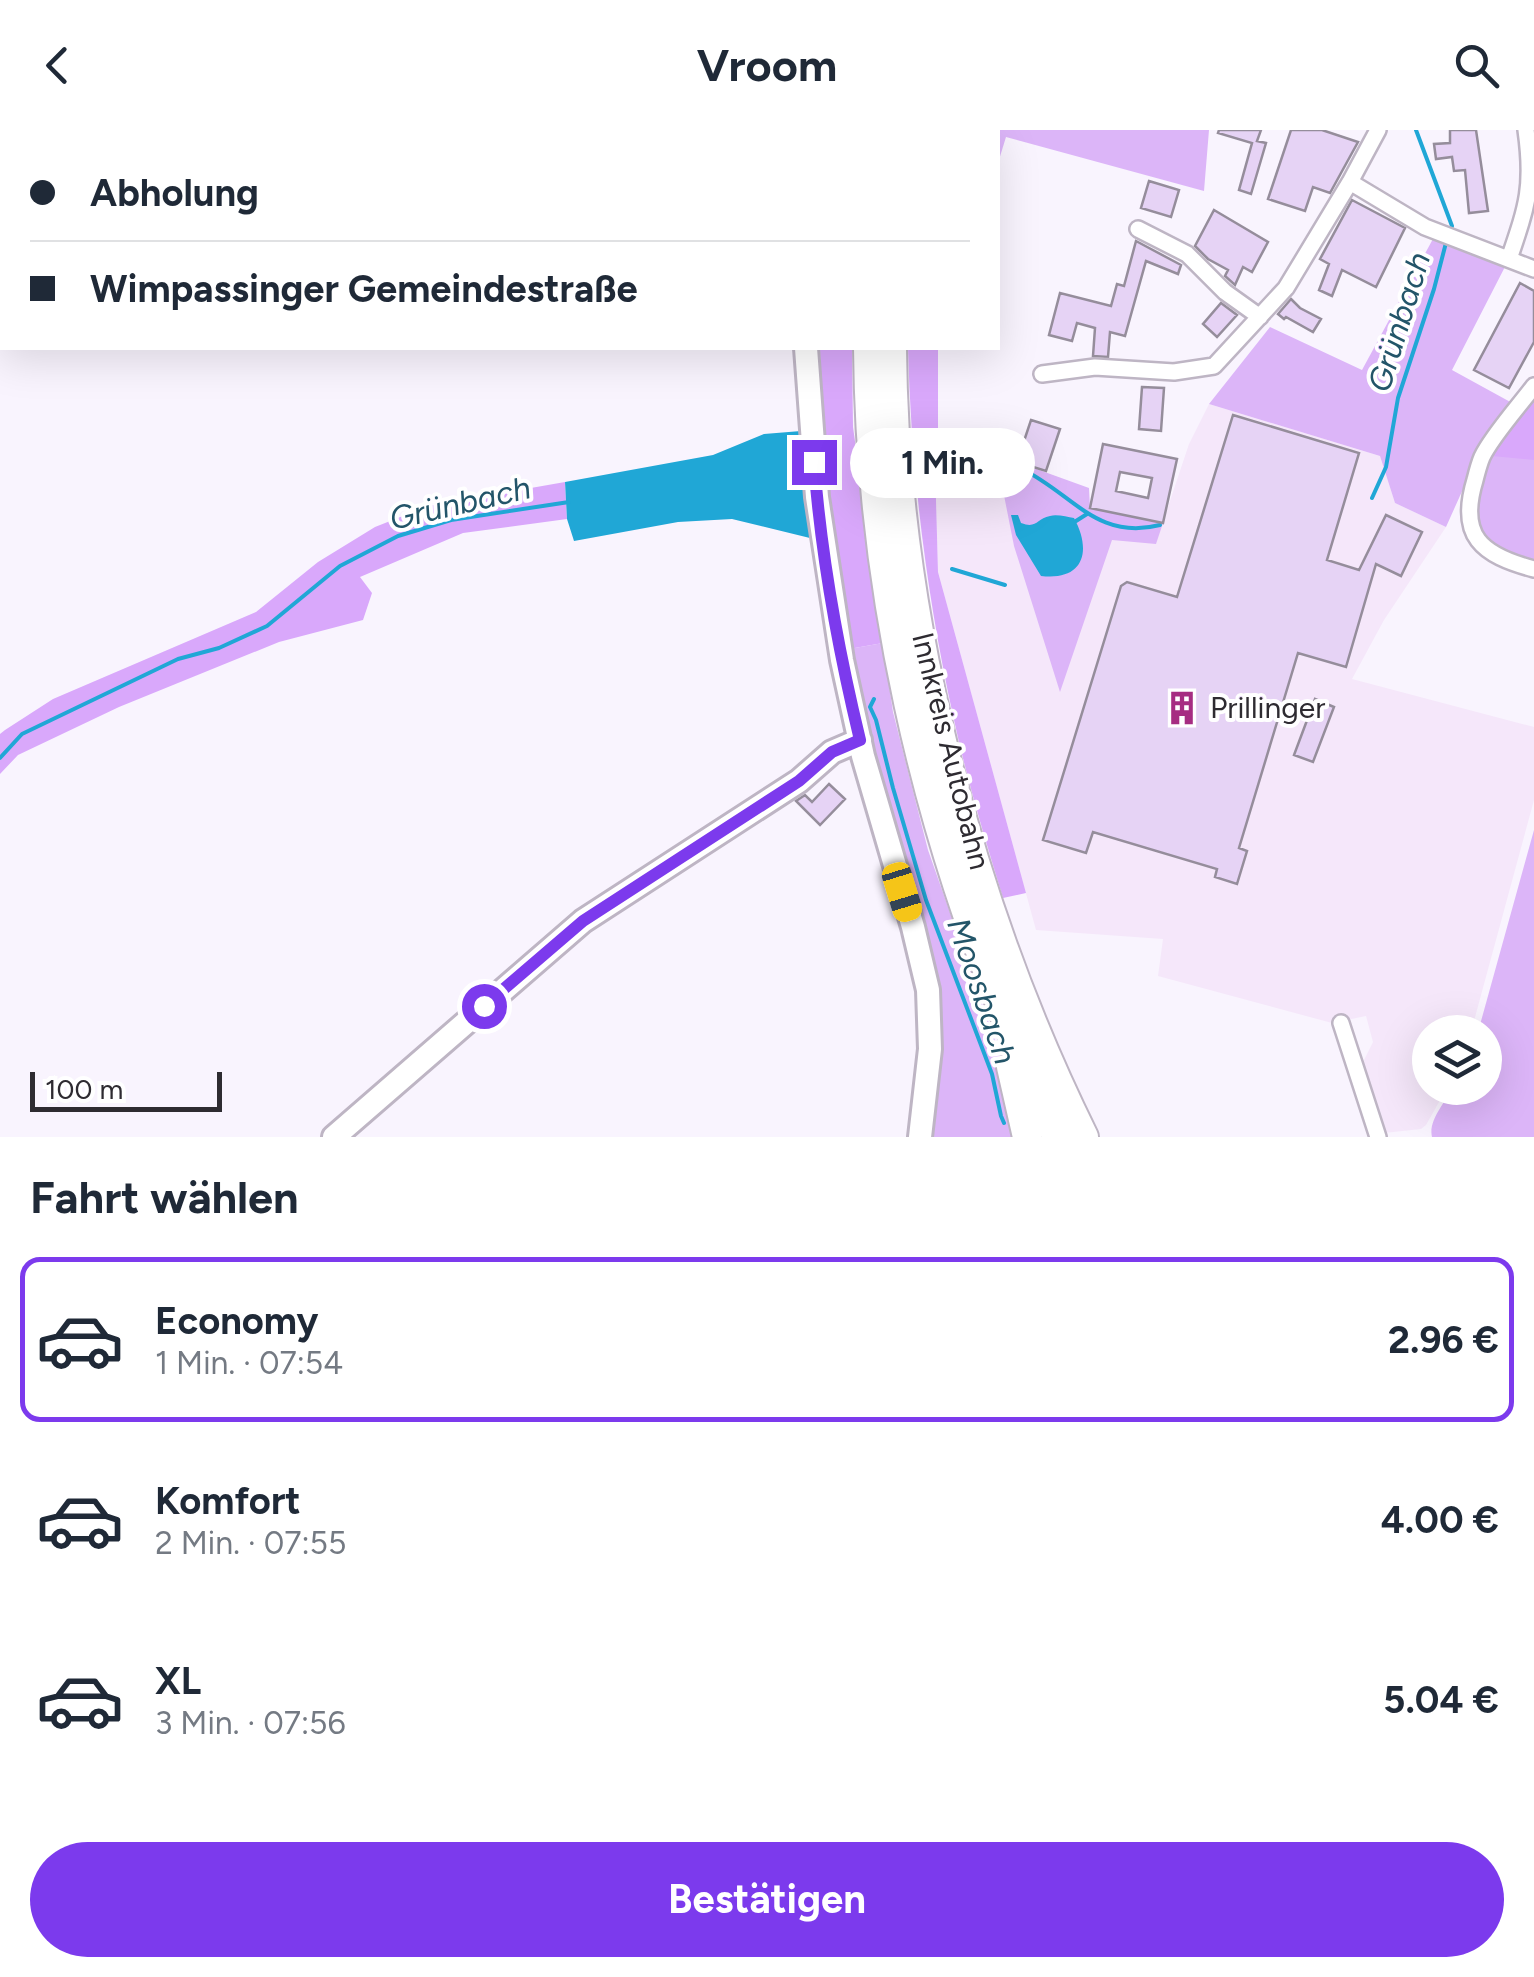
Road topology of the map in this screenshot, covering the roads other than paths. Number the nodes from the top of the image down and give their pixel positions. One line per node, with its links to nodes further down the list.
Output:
1 (1378, 130): 3 (street)
2 (1526, 130): 5 (street)
3 (1350, 182): 5 (street); 7 (street)
4 (1138, 229): 7 (street)
5 (1509, 259): 6 (street)
6 (1534, 269)
7 (1260, 317): 11 (street)
8 (806, 350): 14 (street)
9 (868, 350): 15 (highway, Innkreis Autobahn)
10 (892, 350): 21 (highway, Innkreis Autobahn)
11 (1042, 374)
12 (1534, 386): 13 (street)
13 (1534, 568)
14 (860, 740): 17 (street); 18 (street)
15 (1001, 1006): 19 (highway); 20 (highway, Innkreis Autobahn)
16 (1341, 1023): 22 (street)
17 (334, 1137)
18 (920, 1137)
19 (1027, 1137)
20 (1057, 1137)
21 (1084, 1137)
22 (1378, 1137)

